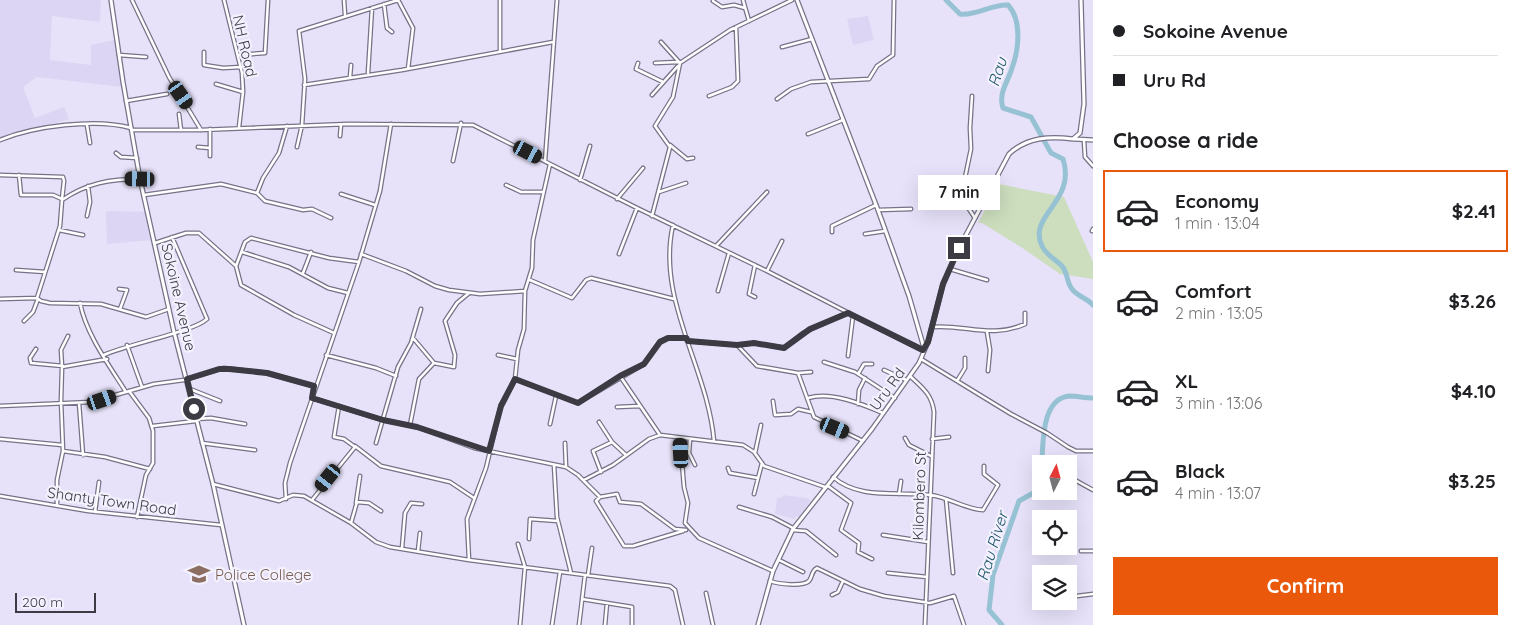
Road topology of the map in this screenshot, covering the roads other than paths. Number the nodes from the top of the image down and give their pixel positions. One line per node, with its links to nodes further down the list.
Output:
1 (112, 0): 28 (street, Sokoine Avenue)
2 (224, 0): 29 (street, NH Road)
3 (268, 0): 29 (street)
4 (344, 0): 18 (street)
5 (398, 0): 15 (street); 36 (street)
6 (500, 0): 26 (street)
7 (557, 0): 23 (street)
8 (743, 0): 17 (street)
9 (792, 0): 19 (street)
10 (797, 0): 22 (street)
11 (894, 0): 39 (street)
12 (1081, 0): 65 (street)
13 (134, 1): 62 (street)
14 (713, 1): 17 (street)
15 (384, 4): 16 (street); 21 (street)
16 (372, 8): 18 (street); 37 (street)
17 (745, 8): 19 (street)
18 (345, 15): 42 (street)
19 (749, 21): 20 (street)
20 (736, 28): 33 (street); 46 (street)
21 (392, 32)
22 (812, 39): 25 (street); 39 (street)
23 (553, 42): 26 (street); 79 (street)
24 (661, 42): 33 (street)
25 (782, 47)
26 (500, 51): 36 (street)
27 (204, 52): 35 (street)
28 (119, 55): 30 (street); 49 (street, Sokoine Avenue)
29 (239, 55): 35 (street, NH Road)
30 (146, 57)
31 (638, 63): 40 (street)
32 (655, 63): 33 (street)
33 (679, 63): 40 (street); 70 (street)
34 (351, 64): 38 (street)
35 (241, 67): 43 (street, NH Road)
36 (408, 69): 37 (street)
37 (368, 74): 38 (street)
38 (350, 77): 42 (street)
39 (828, 80): 48 (street); 51 (street)
40 (664, 82): 45 (street)
41 (216, 84): 43 (street)
42 (304, 85): 56 (street)
43 (243, 92): 58 (street, NH Road)
44 (166, 94): 49 (street)
45 (652, 95)
46 (709, 96)
47 (972, 96): 107 (street)
48 (777, 99)
49 (126, 101): 59 (street, Sokoine Avenue)
50 (179, 114): 61 (street)
51 (843, 120): 63 (street); 100 (street)
52 (461, 123): 54 (street); 79 (street); 80 (street)
53 (341, 124): 54 (street); 56 (street); 64 (street)
54 (391, 124): 99 (street)
55 (87, 125): 59 (street); 66 (street); 69 (street)
56 (302, 125): 57 (street); 73 (street)
57 (287, 126): 58 (street); 94 (street)
58 (239, 127): 60 (street)
59 (132, 129): 61 (street); 77 (street, Sokoine Avenue)
60 (210, 129): 62 (street); 74 (street)
61 (181, 130): 62 (street)
62 (201, 130)
63 (808, 134)
64 (340, 136)
65 (1073, 139): 68 (street, Uru Rd); 107 (street, Uru Rd)
66 (0, 140)
67 (1093, 140): 68 (street, Uru Rd)
68 (1084, 141): 82 (street)
69 (90, 143)
70 (670, 145): 78 (street); 92 (street)
71 (590, 146): 87 (street)
72 (198, 147): 74 (street)
73 (297, 147)
74 (210, 148): 76 (street)
75 (116, 153): 77 (street)
76 (210, 156)
77 (137, 158): 86 (street, Sokoine Avenue)
78 (693, 158)
79 (544, 160): 81 (street)
80 (453, 161)
81 (550, 164): 87 (street); 91 (street)
82 (1093, 166)
83 (643, 168): 97 (street)
84 (0, 175): 85 (street)
85 (19, 175): 98 (street); 98 (street)
86 (140, 179): 90 (street); 96 (street, Sokoine Avenue)
87 (580, 180): 97 (street)
88 (686, 183): 92 (street)
89 (506, 185): 91 (street)
90 (88, 186): 98 (street); 104 (street)
91 (543, 192): 131 (street)
92 (659, 192): 105 (street)
93 (767, 192): 117 (street)
94 (257, 193): 96 (street); 106 (street)
95 (340, 194): 99 (street)
96 (144, 195): 116 (street, Sokoine Avenue)
97 (617, 199): 101 (street)
98 (62, 200): 109 (street)
99 (375, 205): 121 (street)
100 (876, 206): 103 (street); 111 (street)
101 (637, 208): 105 (street); 122 (street)
102 (911, 209): 103 (street)
103 (878, 210): 110 (street)
104 (87, 216)
105 (652, 216): 108 (street)
106 (331, 218)
107 (975, 220): 126 (street, Uru Rd)
108 (673, 225): 117 (street); 141 (street)
109 (59, 230): 113 (street); 129 (street)
110 (886, 231): 112 (street); 160 (street)
111 (832, 232)
112 (865, 234)
113 (83, 235)
114 (172, 237): 116 (street); 125 (street); 151 (street)
115 (782, 241): 128 (street)
116 (155, 243): 144 (street, Sokoine Avenue)
117 (716, 246): 120 (street)
118 (242, 252): 119 (street); 125 (street); 130 (street)
119 (310, 252): 123 (street); 130 (street)
120 (729, 253): 124 (street); 135 (street)
121 (361, 254): 123 (street); 137 (street)
122 (620, 254)
123 (359, 262): 136 (street)
124 (756, 265): 128 (street); 138 (street)
125 (236, 266): 153 (street)
126 (950, 269): 132 (street); 150 (street, Uru Rd)
127 (16, 270): 129 (street)
128 (767, 271): 146 (street)
129 (45, 272): 139 (street)
130 (303, 273): 136 (street)
131 (530, 280): 134 (street); 141 (street)
132 (988, 280)
133 (119, 289): 143 (street)
134 (525, 291): 137 (street); 166 (street)
135 (718, 291)
136 (348, 293): 153 (street)
137 (469, 293): 170 (street)
138 (755, 297)
139 (37, 298): 140 (street); 142 (street); 149 (street)
140 (0, 299)
141 (674, 299): 156 (street)
142 (80, 303): 143 (street); 161 (street)
143 (120, 309): 144 (street)
144 (169, 309): 151 (street, Sokoine Avenue)
145 (420, 309): 155 (street)
146 (848, 313): 148 (street); 158 (street)
147 (1026, 313): 152 (street)
148 (853, 316): 160 (street); 164 (street)
149 (24, 321)
150 (932, 327): 152 (street); 160 (street, Uru Rd)
151 (174, 332): 157 (street); 182 (street, Sokoine Avenue)
152 (987, 332): 174 (street)
153 (334, 333): 162 (street)
154 (68, 336): 172 (street)
155 (413, 338): 170 (street); 178 (street)
156 (687, 339): 158 (street); 179 (street); 220 (street)
157 (127, 345): 161 (street); 187 (street)
158 (737, 345): 176 (street)
159 (36, 349): 172 (street)
160 (924, 349): 167 (street, Uru Rd)
161 (104, 355): 168 (street)
162 (326, 355): 178 (street); 186 (street)
163 (498, 355): 166 (street)
164 (848, 356)
165 (965, 358): 185 (street)
166 (516, 359): 183 (street)
167 (921, 359): 180 (street, Uru Rd); 185 (street)
168 (107, 360): 172 (street); 189 (street)
169 (824, 362): 177 (street)
170 (434, 363): 210 (street)
171 (872, 364): 177 (street)
172 (62, 366): 198 (street)
173 (884, 370): 184 (street)
174 (988, 371)
175 (811, 372): 176 (street)
176 (798, 373): 192 (street)
177 (858, 374): 181 (street)
178 (396, 376): 206 (street)
179 (620, 376): 190 (street); 201 (street)
180 (911, 377): 184 (street, Uru Rd); 219 (street, Kilombero St)
181 (865, 378): 193 (street); 197 (street)
182 (187, 379): 186 (street); 187 (street); 188 (street, Sokoine Avenue)
183 (515, 379): 190 (street); 229 (street)
184 (907, 381): 193 (street, Uru Rd)
185 (957, 381): 230 (street)
186 (314, 386): 191 (street)
187 (142, 387): 189 (street)
188 (190, 389): 194 (street); 205 (street, Sokoine Avenue)
189 (128, 391): 196 (street); 212 (street)
190 (556, 396): 209 (street)
191 (312, 398): 200 (street); 259 (street)
192 (808, 398): 197 (street); 203 (street)
193 (895, 398): 204 (street, Uru Rd)
194 (220, 401)
195 (773, 401): 203 (street)
196 (79, 403): 198 (street); 233 (street)
197 (858, 404): 204 (street)
198 (61, 405): 199 (street); 226 (street)
199 (0, 406)
200 (340, 406): 206 (street); 227 (street)
201 (640, 406): 202 (street); 213 (street)
202 (617, 407)
203 (811, 412): 221 (street)
204 (883, 413): 221 (street, Uru Rd)
205 (196, 420): 208 (street); 212 (street); 224 (street, Sokoine Avenue)
206 (383, 420): 210 (street); 225 (street)
207 (598, 422): 223 (street)
208 (245, 424)
209 (550, 424)
210 (410, 425): 229 (street)
211 (761, 425): 232 (street)
212 (153, 426): 242 (street)
213 (660, 435): 215 (street); 234 (street)
214 (949, 437): 219 (street)
215 (680, 438): 218 (street); 273 (street)
216 (905, 438): 235 (street)
217 (0, 439): 226 (street)
218 (690, 439): 220 (street); 238 (street)
219 (932, 439): 235 (street, Kilombero St)
220 (714, 441): 232 (street)
221 (863, 441): 245 (street, Uru Rd)
222 (565, 442): 240 (street)
223 (612, 442): 234 (street); 243 (street)
224 (202, 443): 228 (street); 251 (street, Sokoine Avenue)
225 (376, 443)
226 (62, 445): 231 (street)
227 (355, 446): 260 (street); 262 (street)
228 (255, 450)
229 (489, 451): 237 (street); 260 (street)
230 (1093, 451)
231 (63, 452): 233 (street); 265 (street)
232 (755, 454): 236 (street)
233 (83, 455): 242 (street)
234 (626, 455): 243 (street)
235 (931, 456): 256 (street, Kilombero St)
236 (762, 463): 246 (street); 252 (street)
237 (554, 465): 240 (street); 270 (street)
238 (695, 465)
239 (984, 466): 261 (street)
240 (566, 467): 247 (street)
241 (728, 468): 246 (street)
242 (150, 469): 269 (street)
243 (601, 472): 247 (street)
244 (360, 476): 263 (street)
245 (833, 477): 252 (street, Uru Rd); 255 (street)
246 (758, 478): 254 (street)
247 (584, 480): 258 (street)
248 (900, 480): 255 (street)
249 (99, 482): 268 (street)
250 (1078, 482): 253 (street)
251 (213, 484): 259 (street); 272 (street, Sokoine Avenue)
252 (826, 486): 274 (street, Uru Rd); 287 (street)
253 (1093, 490)
254 (754, 494)
255 (899, 494): 256 (street)
256 (930, 495): 261 (street); 278 (street, Kilombero St)
257 (0, 496): 265 (street, Shanty Town Road)
258 (600, 497): 273 (street); 273 (street)
259 (286, 498): 262 (street)
260 (474, 498): 288 (street)
261 (946, 499): 295 (street)
262 (312, 500): 271 (street)
263 (356, 502): 267 (street); 271 (street)
264 (422, 504): 281 (street)
265 (56, 505): 268 (street, Shanty Town Road)
266 (739, 507): 274 (street)
267 (381, 511)
268 (95, 512): 269 (street, Shanty Town Road)
269 (137, 517): 272 (street, Shanty Town Road)
270 (558, 521): 277 (street); 293 (street)
271 (351, 523): 281 (street)
272 (221, 525): 307 (street, Sokoine Avenue)
273 (688, 529): 290 (street)
274 (793, 529): 285 (street); 286 (street, Uru Rd)
275 (420, 533): 282 (street)
276 (883, 535): 278 (street)
277 (529, 539)
278 (928, 542): 297 (street, Kilombero St)
279 (518, 544): 289 (street)
280 (592, 548): 296 (street)
281 (402, 549): 282 (street)
282 (418, 551): 288 (street)
283 (1081, 551): 284 (street)
284 (1093, 552)
285 (836, 555)
286 (777, 559): 290 (street, Uru Rd); 292 (street)
287 (872, 559)
288 (469, 560): 289 (street)
289 (525, 567): 291 (street); 308 (street)
290 (773, 571): 298 (street, Uru Rd)
291 (560, 572): 293 (street); 309 (street)
292 (803, 572)
293 (571, 573): 296 (street)
294 (888, 573): 297 (street)
295 (953, 573)
296 (587, 575): 304 (street); 313 (street)
297 (927, 577): 305 (street, Kilombero St)
298 (770, 580): 299 (street); 315 (street, Uru Rd)
299 (843, 581): 302 (street); 305 (street)
300 (706, 593): 314 (street)
301 (1093, 594): 303 (street)
302 (832, 595)
303 (1077, 596)
304 (582, 599): 306 (street); 310 (street)
305 (926, 602): 316 (street, Kilombero St); 317 (street)
306 (607, 603): 311 (street); 312 (street)
307 (244, 625)
308 (520, 625)
309 (552, 625)
310 (579, 625)
311 (605, 625)
312 (632, 625)
313 (683, 625)
314 (712, 625)
315 (758, 625)
316 (925, 625)
317 (964, 625)

